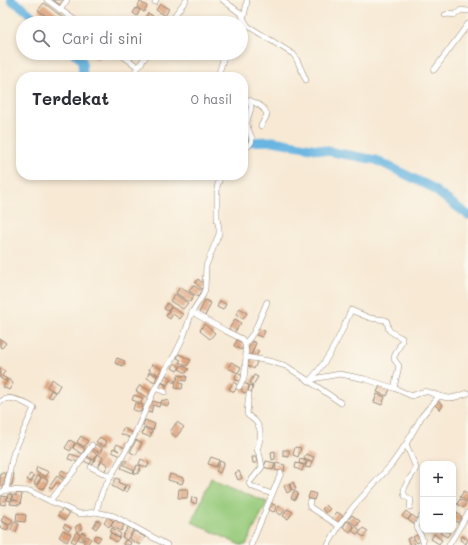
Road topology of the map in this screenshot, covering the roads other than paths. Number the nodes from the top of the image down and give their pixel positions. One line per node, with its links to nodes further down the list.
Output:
1 (47, 0): 6 (street)
2 (67, 0): 6 (street)
3 (186, 0): 9 (street)
4 (224, 0): 10 (street)
5 (248, 0): 11 (street)
6 (60, 10): 8 (street)
7 (468, 11): 12 (street)
8 (69, 16)
9 (174, 16)
10 (241, 16)
11 (243, 16)
12 (445, 16)
13 (468, 24): 19 (street)
14 (248, 26): 22 (street)
15 (128, 60): 18 (street)
16 (143, 60): 18 (street)
17 (223, 60): 21 (street)
18 (138, 67): 20 (street)
19 (434, 70)
20 (135, 72)
21 (219, 72)
22 (306, 80)
23 (248, 100): 26 (street)
24 (248, 101): 25 (street)
25 (248, 119)
26 (261, 126)
27 (248, 127): 28 (street)
28 (248, 146)
29 (219, 180): 31 (street)
30 (267, 302): 32 (street)
31 (192, 312): 32 (street); 36 (street)
32 (245, 344): 33 (street)
33 (246, 357): 34 (street); 35 (street)
34 (309, 381): 37 (street); 37 (street); 43 (street)
35 (239, 387)
36 (155, 388): 38 (street); 48 (street)
37 (394, 388): 41 (street)
38 (165, 392)
39 (468, 393): 41 (street)
40 (249, 394): 51 (street)
41 (439, 396): 44 (street)
42 (0, 402): 49 (street)
43 (341, 403)
44 (406, 444): 54 (street); 58 (street)
45 (92, 445): 52 (street)
46 (91, 467): 48 (street)
47 (281, 472): 51 (street)
48 (111, 477): 55 (street)
49 (6, 490): 50 (street); 52 (street)
50 (0, 493)
51 (272, 494): 62 (street)
52 (50, 501): 55 (street)
53 (310, 502): 58 (street)
54 (410, 506)
55 (96, 512): 61 (street)
56 (468, 513): 65 (street)
57 (420, 519): 60 (street)
58 (339, 526): 63 (street)
59 (420, 533): 64 (street)
60 (420, 533)
61 (167, 545)
62 (251, 545)
63 (328, 545)
64 (423, 545)
65 (449, 545)

